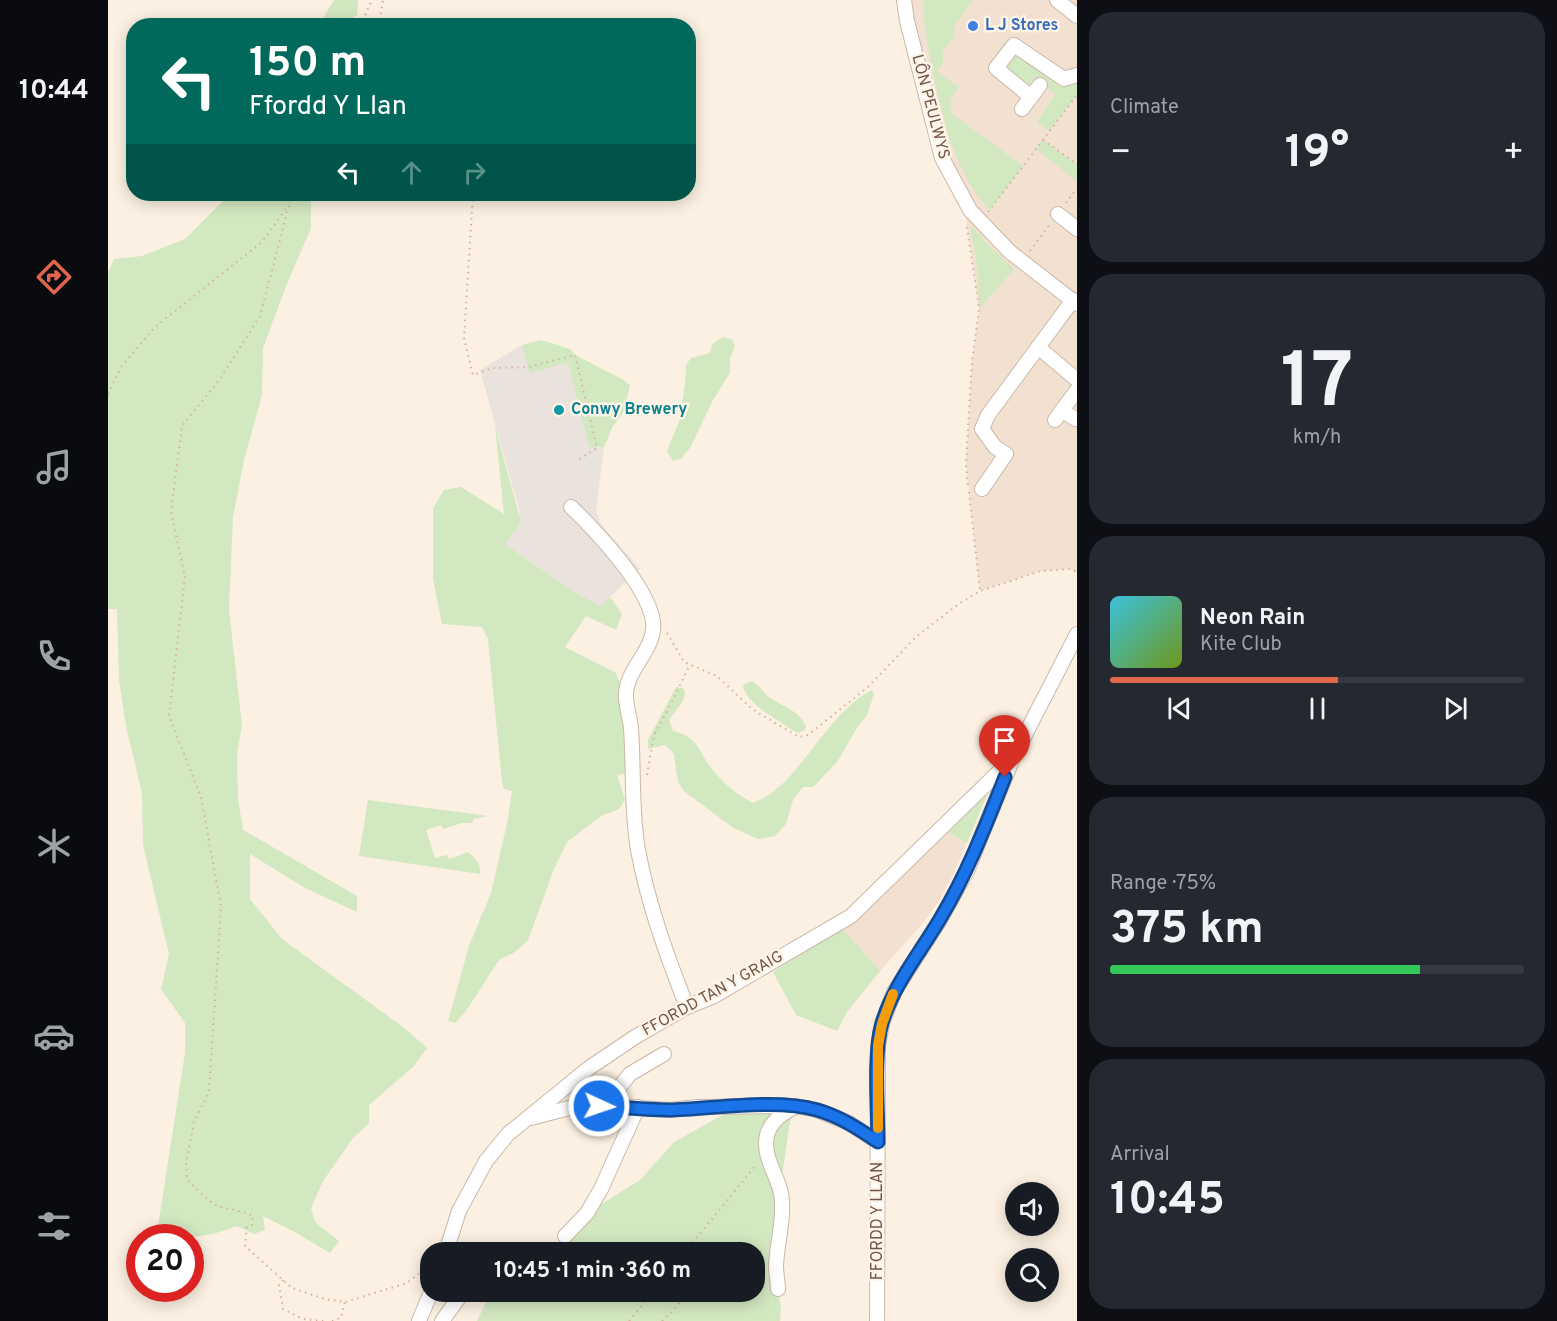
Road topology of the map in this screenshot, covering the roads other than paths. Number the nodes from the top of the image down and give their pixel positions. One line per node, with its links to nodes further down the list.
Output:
1 (904, 0): 10 (street, LÔN PEULWYS)
2 (1057, 0): 3 (street)
3 (1077, 16)
4 (1077, 75): 6 (street)
5 (1040, 85): 6 (street)
6 (1031, 97): 7 (street)
7 (1022, 109)
8 (1058, 214): 9 (street)
9 (1077, 229)
10 (1075, 302): 11 (street)
11 (1038, 347): 12 (street); 15 (street)
12 (1077, 380)
13 (1077, 390): 14 (street)
14 (1075, 419)
15 (976, 472)
16 (571, 507): 19 (street)
17 (1077, 634): 18 (street)
18 (1013, 758): 19 (street, FFORDD TAN Y GRAIG); 25 (street, FFORDD Y LLAN)
19 (687, 1006): 24 (street, FFORDD TAN Y GRAIG)
20 (664, 1054): 21 (street)
21 (604, 1106): 23 (street); 24 (street)
22 (796, 1106): 23 (street); 25 (street); 28 (street)
23 (638, 1107): 26 (street)
24 (525, 1120): 27 (street, FFORDD TAN Y GRAIG)
25 (878, 1142): 33 (street, FFORDD Y LLAN)
26 (565, 1236)
27 (449, 1242)
28 (778, 1289)
29 (427, 1302): 31 (street)
30 (456, 1302): 32 (street)
31 (419, 1321)
32 (442, 1321)
33 (877, 1321)

